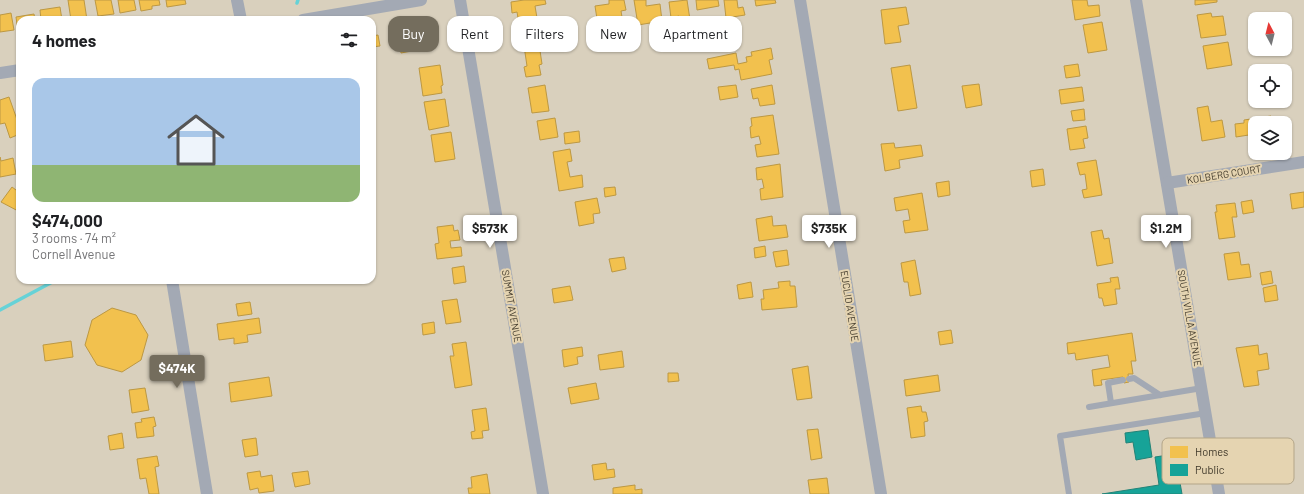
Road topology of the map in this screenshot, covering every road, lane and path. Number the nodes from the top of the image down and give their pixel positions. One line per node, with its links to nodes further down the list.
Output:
1 (237, 0): 6 (street)
2 (421, 0): 7 (street)
3 (460, 0): 21 (street, SUMMIT AVENUE)
4 (800, 0): 22 (street, EUCLID AVENUE)
5 (1136, 0): 11 (street, SOUTH VILLA AVENUE)
6 (240, 16)
7 (327, 16)
8 (16, 71): 9 (street)
9 (0, 73)
10 (1304, 162): 11 (street, KOLBERG COURT)
11 (1167, 183): 13 (street, SOUTH VILLA AVENUE)
12 (173, 284): 20 (street)
13 (1202, 388): 14 (lane); 17 (street, SOUTH VILLA AVENUE)
14 (1160, 395): 15 (lane); 15 (lane)
15 (1111, 403): 16 (lane)
16 (1089, 407)
17 (1206, 413): 18 (street, SOUTH VILLA AVENUE); 23 (lane)
18 (1210, 438)
19 (1217, 484): 24 (street, SOUTH VILLA AVENUE)
20 (207, 494)
21 (543, 494)
22 (881, 494)
23 (1069, 494)
24 (1219, 494)

